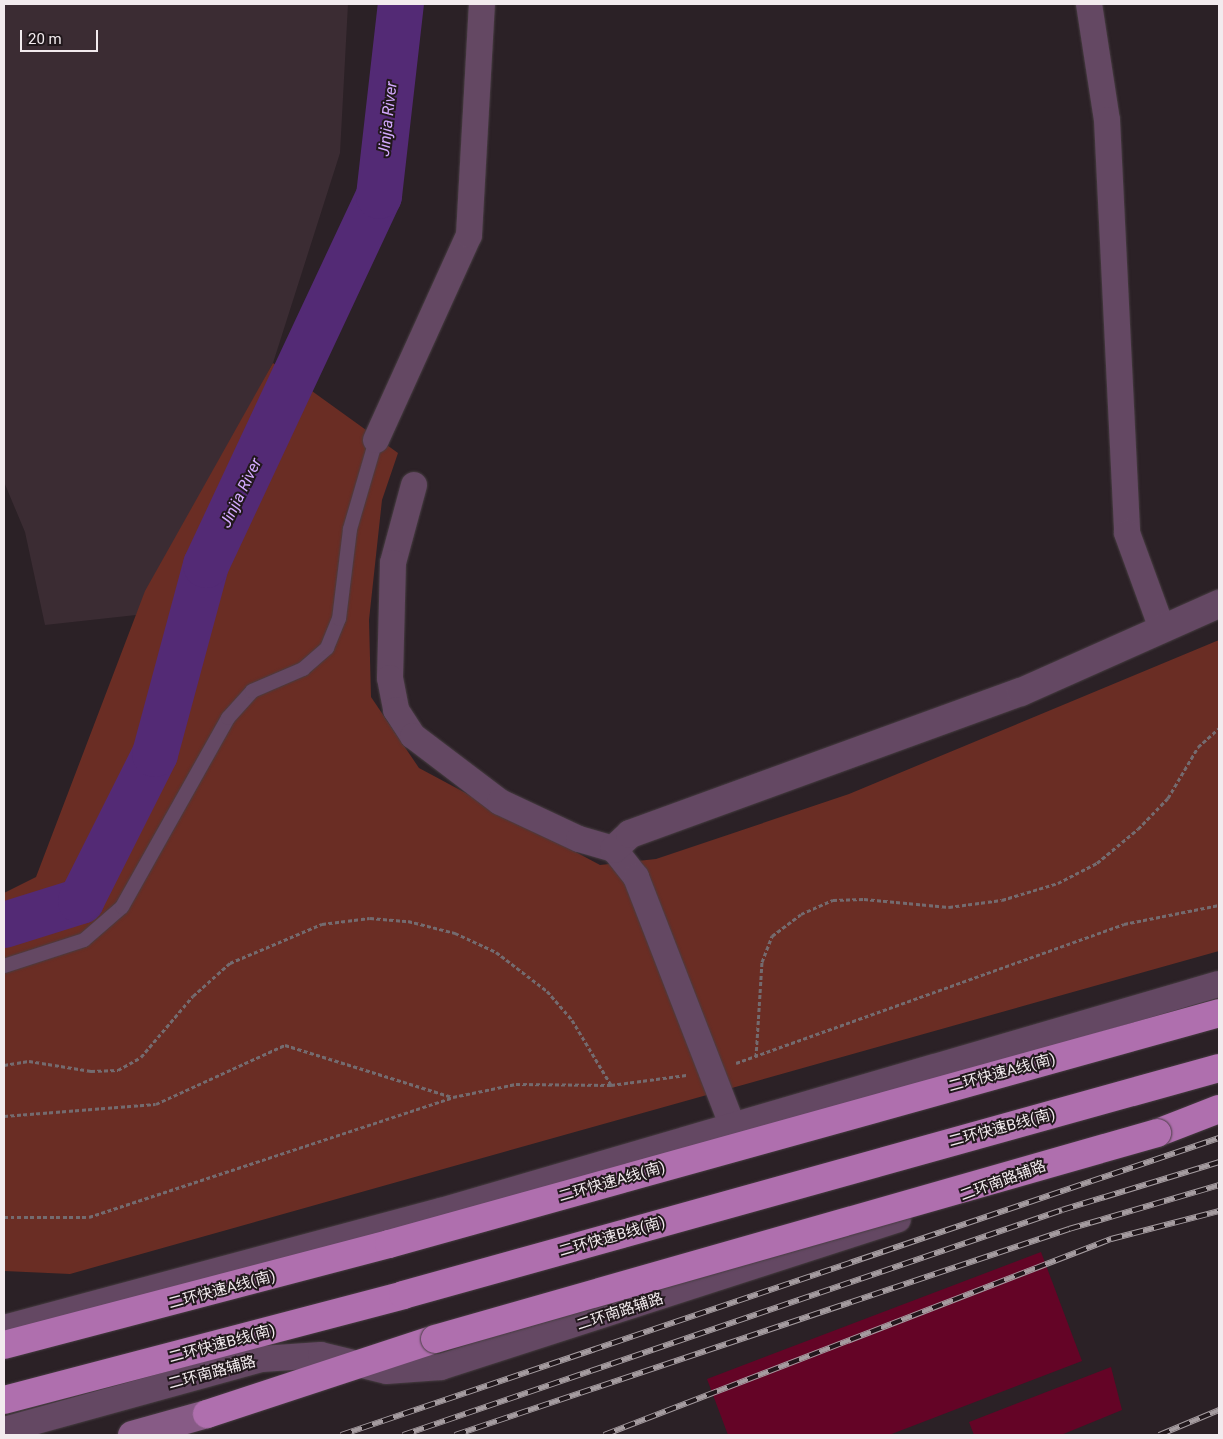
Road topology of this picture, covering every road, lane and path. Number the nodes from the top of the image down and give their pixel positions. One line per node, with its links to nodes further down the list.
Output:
1 (482, 4): 3 (street)
2 (1089, 4): 6 (street)
3 (376, 440): 10 (lane)
4 (414, 485): 8 (street)
5 (1219, 604): 6 (street)
6 (1161, 626): 8 (street)
7 (1219, 728): 13 (path)
8 (614, 849): 16 (street)
9 (1219, 905): 13 (path)
10 (4, 966)
11 (1219, 984): 22 (street)
12 (1219, 1013): 25 (highway, 二环快速A线(南))
13 (756, 1057): 16 (path)
14 (4, 1065): 17 (path)
15 (1219, 1068): 27 (highway, 二环快速B线(南))
16 (712, 1071): 17 (path); 22 (street)
17 (611, 1086): 18 (path)
18 (453, 1097): 21 (path); 23 (path)
19 (1219, 1100): 26 (street, 二环南路辅路)
20 (1219, 1109): 26 (highway, bridge)
21 (4, 1116)
22 (732, 1125): 24 (street)
23 (4, 1217)
24 (4, 1328)
25 (4, 1346)
26 (357, 1364): 28 (highway); 29 (street, 二环南路辅路)
27 (4, 1400)
28 (207, 1414): 30 (main road)
29 (4, 1430)
30 (132, 1435)

